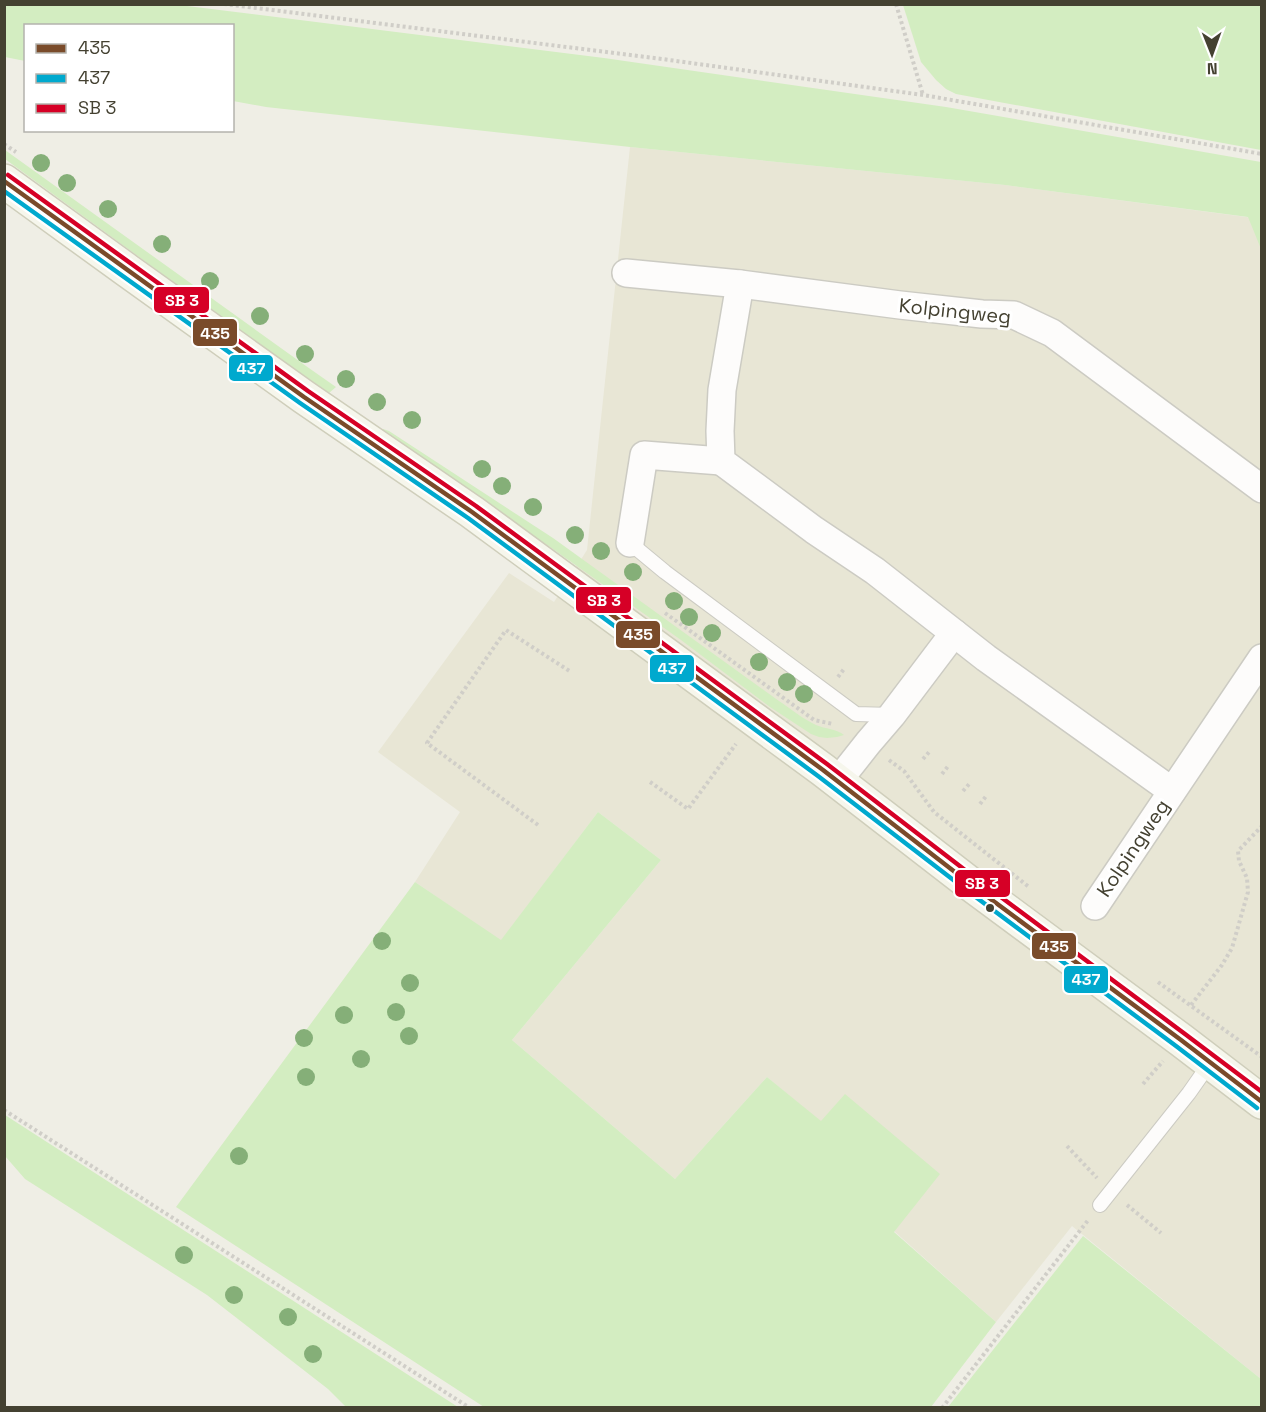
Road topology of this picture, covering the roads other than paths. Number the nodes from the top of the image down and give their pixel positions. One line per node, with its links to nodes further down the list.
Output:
1 (4, 181): 10 (main road)
2 (626, 273): 3 (street, Kolpingweg)
3 (740, 284): 4 (street); 5 (street, Kolpingweg)
4 (722, 461): 6 (street); 7 (street, Kolpingweg)
5 (1262, 489)
6 (630, 543): 9 (lane)
7 (954, 633): 9 (street); 11 (street, Kolpingweg)
8 (1262, 658): 11 (street, Kolpingweg)
9 (892, 714): 10 (street)
10 (838, 781): 13 (main road)
11 (1172, 790): 12 (street, Kolpingweg)
12 (1095, 906)
13 (1210, 1063): 14 (main road); 15 (lane)
14 (1262, 1102)
15 (1100, 1205)

